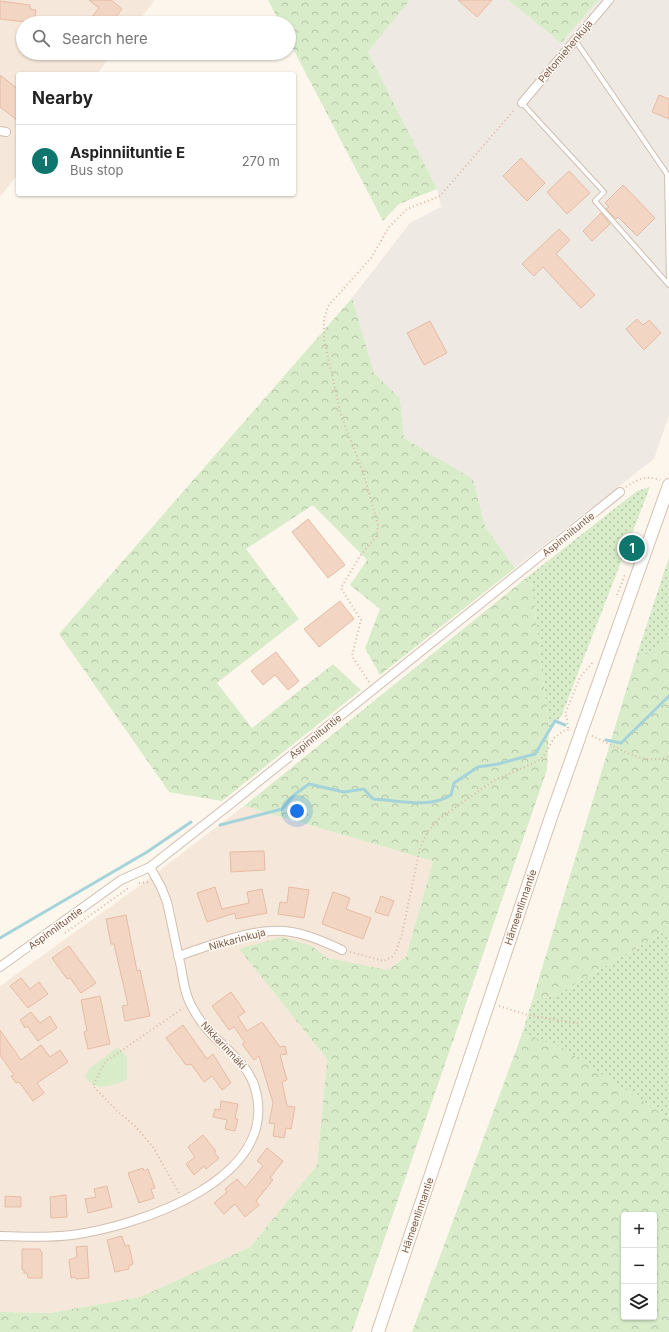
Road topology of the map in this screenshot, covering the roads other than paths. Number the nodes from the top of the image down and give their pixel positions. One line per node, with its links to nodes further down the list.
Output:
1 (609, 0): 2 (street, Peltomiehenkuja)
2 (575, 40): 3 (street, Peltomiehenkuja); 4 (lane)
3 (522, 103): 4 (lane)
4 (669, 284)
5 (664, 482): 12 (main road, Hämeenlinnantie)
6 (620, 492): 7 (street, Aspinniituntie)
7 (150, 866): 9 (street, Nikkarinmäki); 10 (street, Aspinniituntie)
8 (342, 950): 9 (street, Nikkarinkuja)
9 (178, 956): 11 (street, Nikkarinmäki)
10 (0, 967)
11 (0, 1236)
12 (378, 1332)

